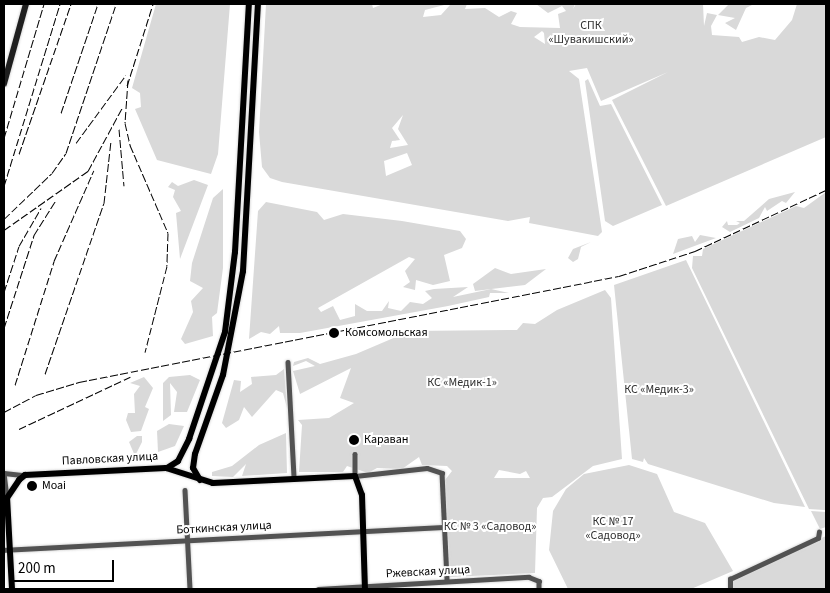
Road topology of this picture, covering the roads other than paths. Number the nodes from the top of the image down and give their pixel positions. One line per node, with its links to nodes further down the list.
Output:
1 (26, 4): 4 (main road)
2 (249, 4): 6 (main road)
3 (258, 4): 7 (main road)
4 (4, 84)
5 (288, 362): 13 (street)
6 (190, 439): 7 (main road); 9 (main road)
7 (199, 444): 14 (main road)
8 (354, 454): 12 (street)
9 (166, 468): 11 (main road, Павловская улица); 14 (main road, Павловская улица)
10 (4, 473): 11 (street); 16 (street)
11 (25, 475): 16 (main road)
12 (355, 476): 13 (main road, Павловская улица); 17 (street, Павловская улица); 18 (main road)
13 (294, 478): 14 (main road, Павловская улица)
14 (203, 482)
15 (185, 490): 20 (street)
16 (8, 496): 21 (main road)
17 (445, 527): 18 (street, Боткинская улица); 22 (street)
18 (362, 531): 20 (street, Боткинская улица); 23 (main road)
19 (819, 532): 28 (street)
20 (187, 541): 21 (street, Боткинская улица); 25 (street)
21 (7, 550): 24 (main road)
22 (448, 581): 23 (street, Ржевская улица); 27 (street, Ржевская улица)
23 (365, 588): 26 (street, Ржевская улица)
24 (12, 589)
25 (190, 589)
26 (318, 589)
27 (539, 589)
28 (730, 589)

